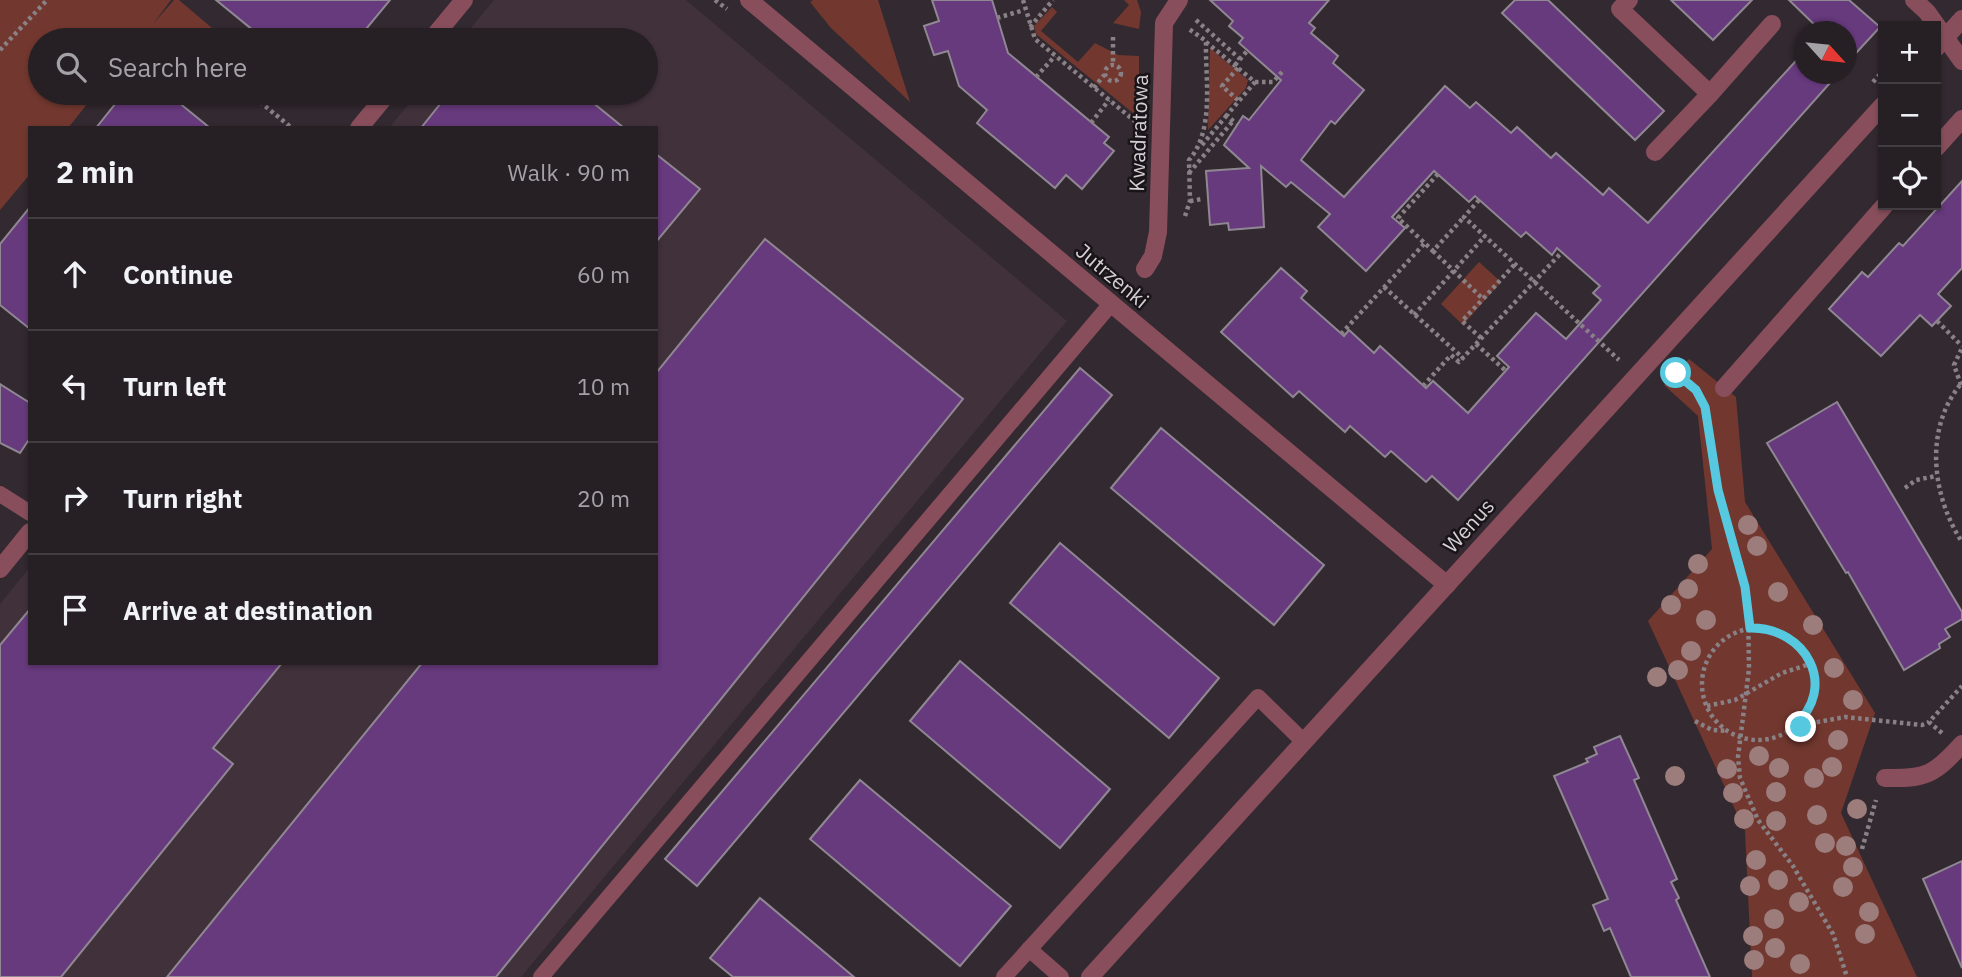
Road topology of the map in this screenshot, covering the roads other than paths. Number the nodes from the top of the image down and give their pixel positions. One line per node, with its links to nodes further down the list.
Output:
1 (464, 0): 9 (street)
2 (749, 0): 22 (street, Jutrzenki)
3 (1179, 0): 21 (street, Kwadratowa)
4 (1914, 0): 7 (street)
5 (1620, 3): 13 (street)
6 (1962, 19): 10 (street)
7 (1931, 21)
8 (1772, 24): 13 (street)
9 (441, 28)
10 (1941, 42)
11 (1941, 44): 12 (street)
12 (1962, 61)
13 (1710, 94): 19 (street)
14 (378, 105): 17 (street)
15 (1878, 111): 28 (street, Wenus)
16 (1962, 118): 18 (street)
17 (361, 126)
18 (1937, 147)
19 (1655, 152)
20 (1881, 210): 23 (street)
21 (1145, 268)
22 (1110, 305): 28 (street, Jutrzenki); 33 (lane)
23 (1724, 387)
24 (0, 494): 25 (lane)
25 (28, 512)
26 (28, 534): 27 (street)
27 (0, 569)
28 (1447, 585): 29 (street, Wenus)
29 (1304, 742): 32 (lane); 36 (street, Wenus)
30 (1960, 747): 31 (street)
31 (1885, 778)
32 (1029, 948): 34 (lane); 35 (lane)
33 (541, 977)
34 (1004, 977)
35 (1061, 977)
36 (1090, 977)

